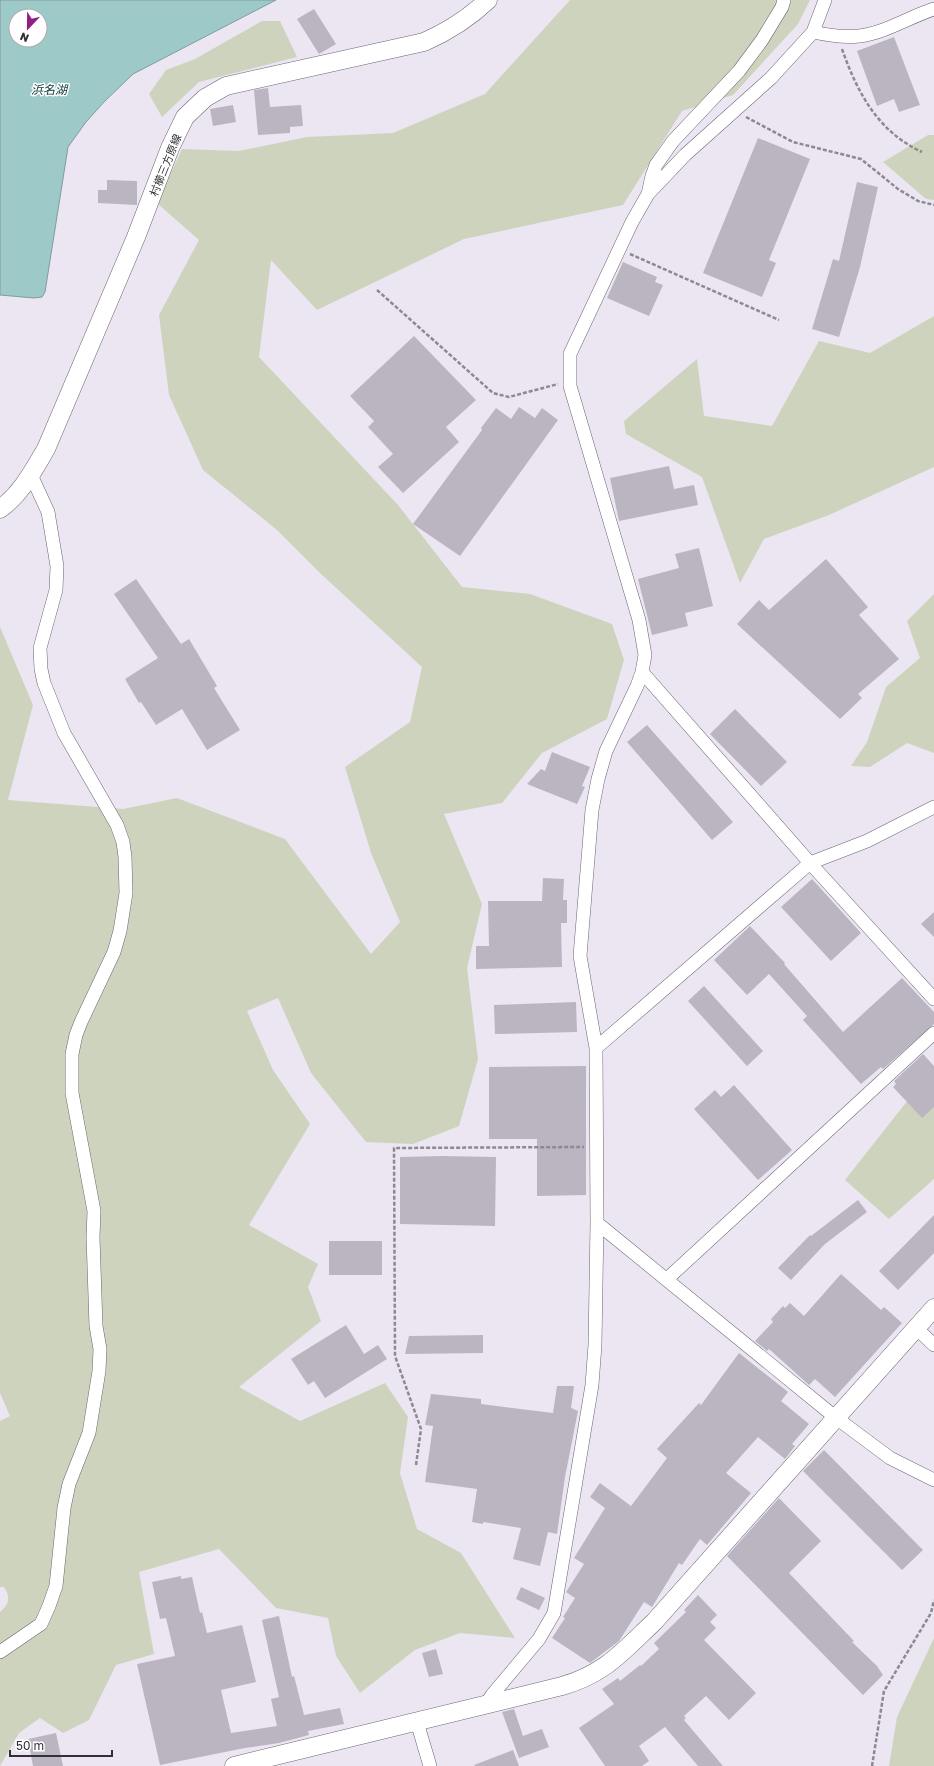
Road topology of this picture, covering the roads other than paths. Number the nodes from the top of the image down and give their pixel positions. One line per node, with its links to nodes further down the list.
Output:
1 (488, 0): 7 (street, 村櫛三方原線)
2 (784, 0): 6 (street)
3 (825, 0): 5 (street)
4 (934, 9): 5 (street)
5 (813, 32): 6 (street)
6 (648, 194): 9 (street)
7 (31, 475): 8 (street, 村櫛三方原線); 22 (street)
8 (0, 509)
9 (642, 672): 11 (street); 14 (street)
10 (934, 807): 11 (street)
11 (810, 863): 12 (street); 14 (street)
12 (934, 999)
13 (934, 1034): 16 (street)
14 (596, 1048): 15 (street)
15 (597, 1223): 16 (street); 23 (street)
16 (667, 1279): 20 (street)
17 (934, 1308): 18 (street)
18 (916, 1328): 19 (street); 20 (street)
19 (934, 1345)
20 (835, 1417): 21 (street); 23 (street)
21 (934, 1480)
22 (0, 1652)
23 (486, 1704): 24 (street)
24 (417, 1722): 25 (street); 26 (street)
25 (234, 1766)
26 (430, 1766)

